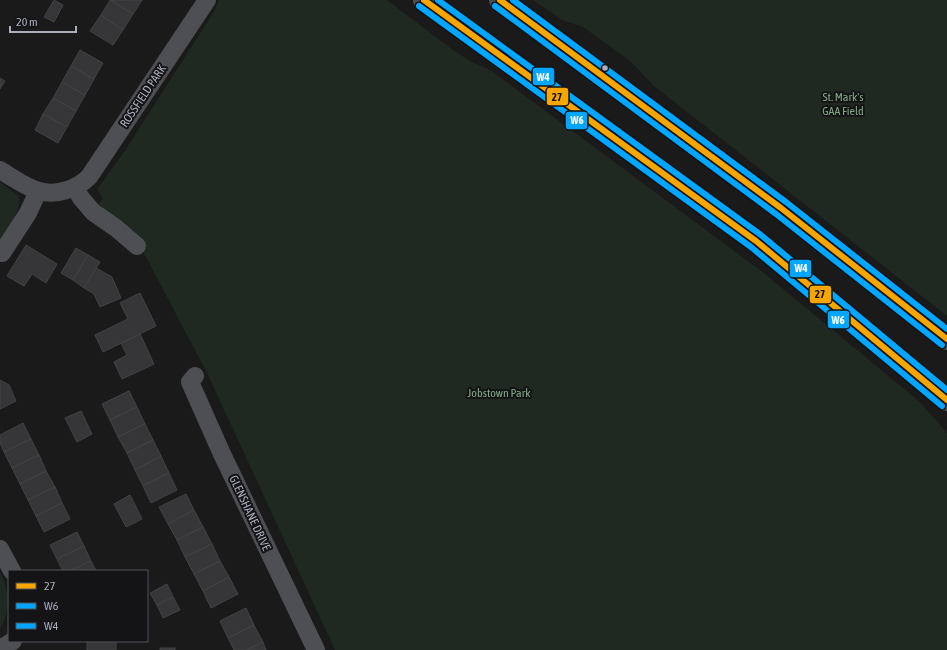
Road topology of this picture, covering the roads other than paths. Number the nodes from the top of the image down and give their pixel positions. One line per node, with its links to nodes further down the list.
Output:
1 (207, 0): 5 (street, ROSSFIELD PARK)
2 (424, 0): 11 (main road)
3 (500, 0): 9 (main road)
4 (0, 170): 6 (street, ROSSFIELD PARK)
5 (75, 187): 6 (street, ROSSFIELD PARK); 7 (street)
6 (38, 191): 8 (street)
7 (137, 246)
8 (2, 253)
9 (947, 339)
10 (195, 376): 16 (street, GLENSHANE DRIVE)
11 (947, 400)
12 (0, 549): 13 (street)
13 (11, 570)
14 (11, 642): 15 (street)
15 (0, 649)
16 (316, 650)

